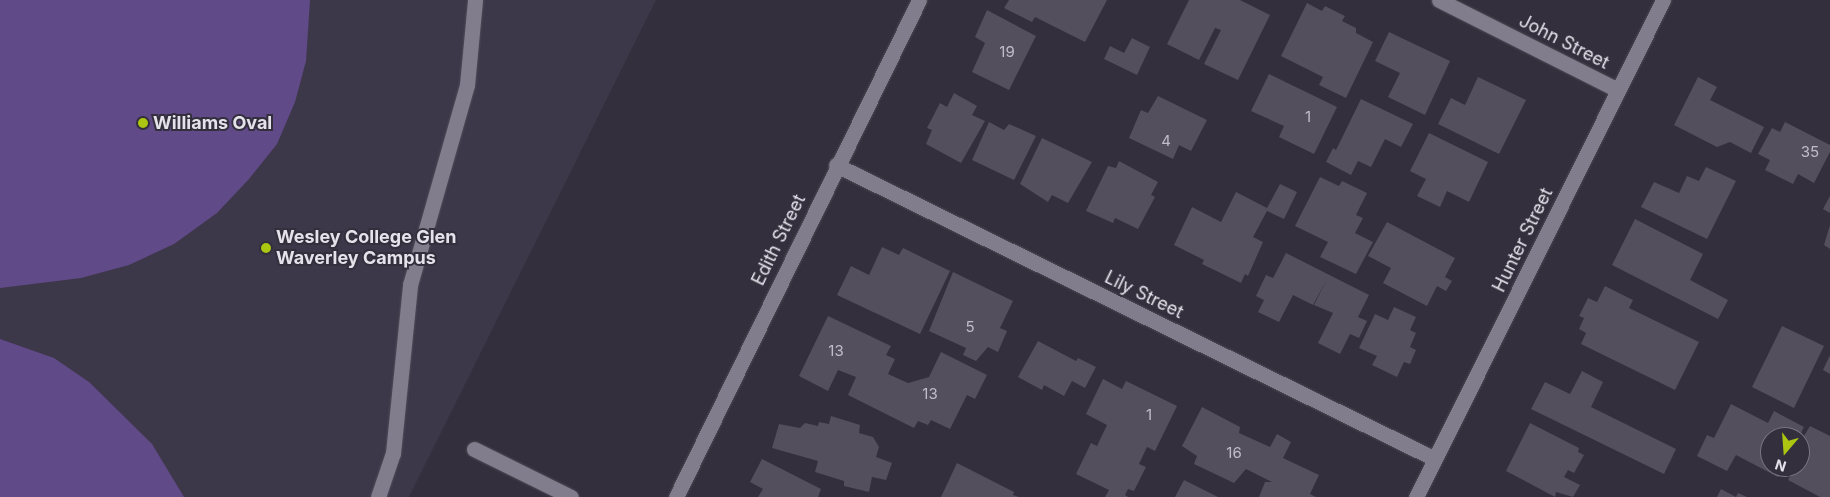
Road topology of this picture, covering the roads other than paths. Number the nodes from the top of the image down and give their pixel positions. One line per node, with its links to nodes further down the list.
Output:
1 (475, 0): 9 (street)
2 (919, 0): 6 (street, Edith Street)
3 (1439, 0): 5 (street, John Street)
4 (1663, 0): 5 (street, Hunter Street)
5 (1618, 90): 8 (street, Hunter Street)
6 (836, 165): 8 (street, Lily Street); 11 (street, Edith Street)
7 (474, 448): 10 (street)
8 (1435, 459): 12 (street, Hunter Street)
9 (378, 497)
10 (571, 497)
11 (676, 497)
12 (1416, 497)

